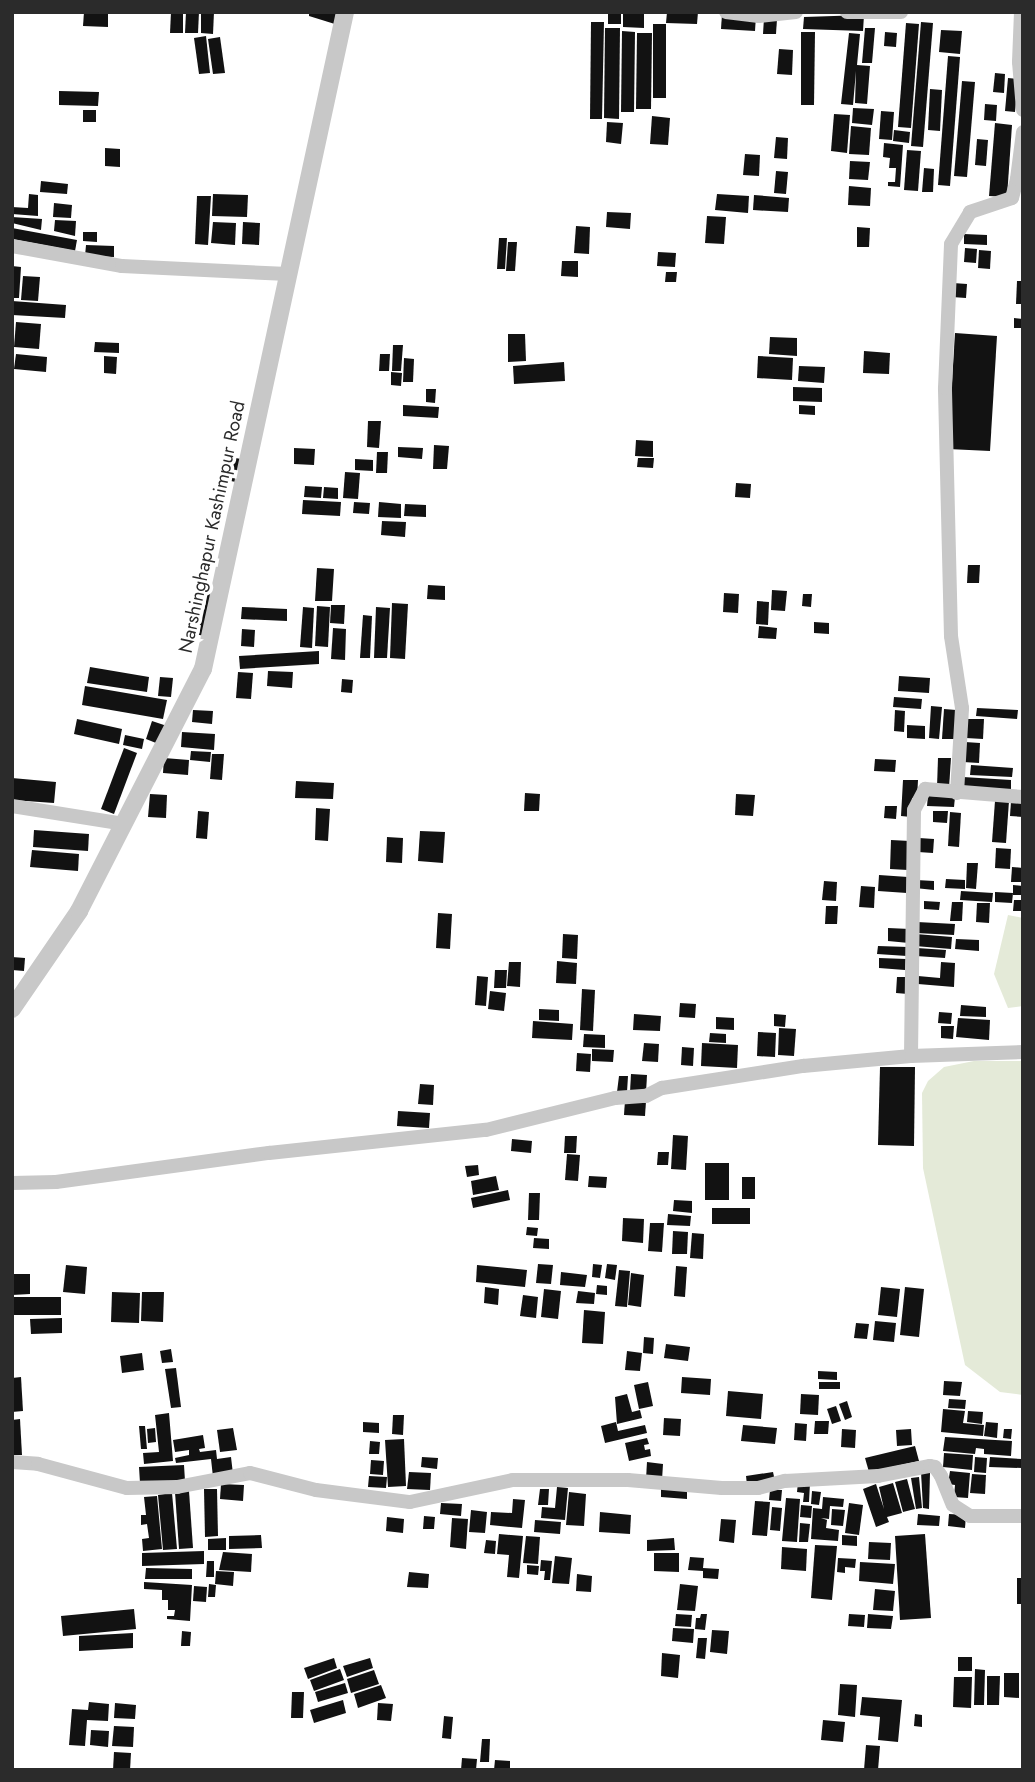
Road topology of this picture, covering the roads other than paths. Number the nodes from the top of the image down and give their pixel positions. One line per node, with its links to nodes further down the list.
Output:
1 (345, 12): 10 (street, Narshinghapur Kashimpur Road)
2 (726, 12): 3 (street)
3 (796, 12)
4 (847, 12): 5 (street)
5 (901, 12)
6 (1021, 12): 7 (street)
7 (1023, 110)
8 (1023, 132): 11 (street)
9 (12, 246): 10 (street)
10 (288, 274): 14 (street, Narshinghapur Kashimpur Road)
11 (957, 793): 12 (street); 17 (street)
12 (1023, 797)
13 (12, 806): 14 (street)
14 (124, 824): 15 (street, Narshinghapur Kashimpur Road)
15 (12, 1009)
16 (1023, 1052): 17 (street)
17 (911, 1056): 18 (street)
18 (12, 1183)
19 (12, 1462): 20 (street)
20 (1023, 1516)

